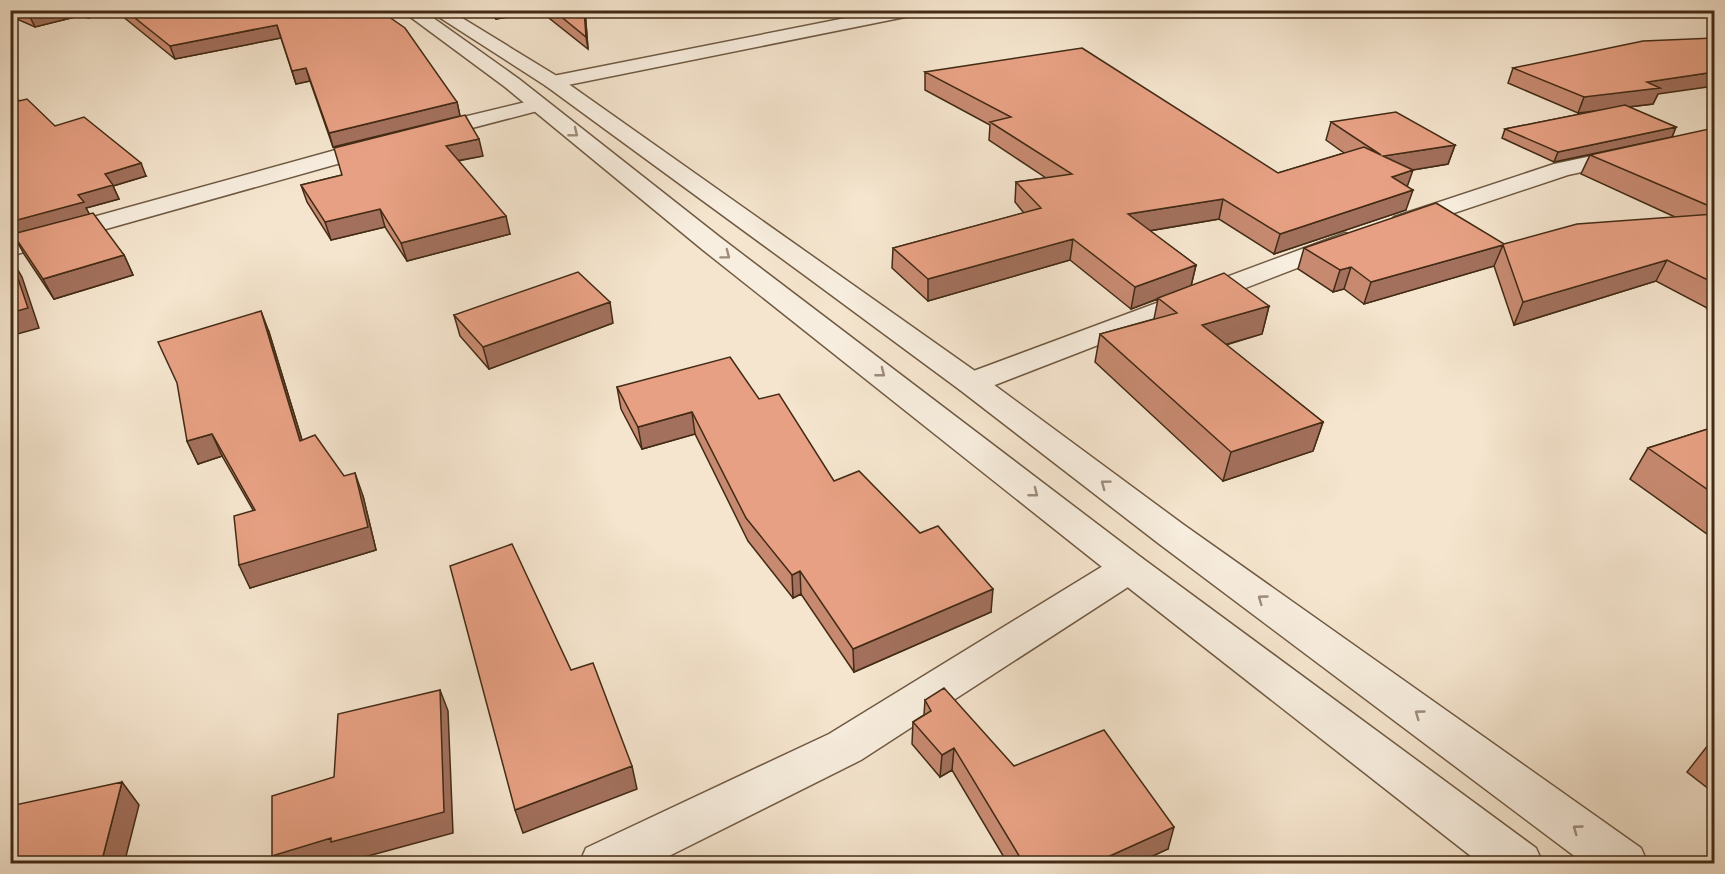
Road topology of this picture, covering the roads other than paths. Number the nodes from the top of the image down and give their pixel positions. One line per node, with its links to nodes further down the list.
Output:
1 (409, 10): 4 (street)
2 (436, 10): 4 (street)
3 (915, 10): 4 (street)
4 (545, 93): 6 (street); 7 (street); 8 (street, one-way to 8)
5 (1714, 137): 7 (street)
6 (10, 248)
7 (971, 382): 11 (street, one-way to 7)
8 (1129, 568): 9 (street); 10 (street)
9 (603, 864)
10 (1519, 864)
11 (1624, 864)

